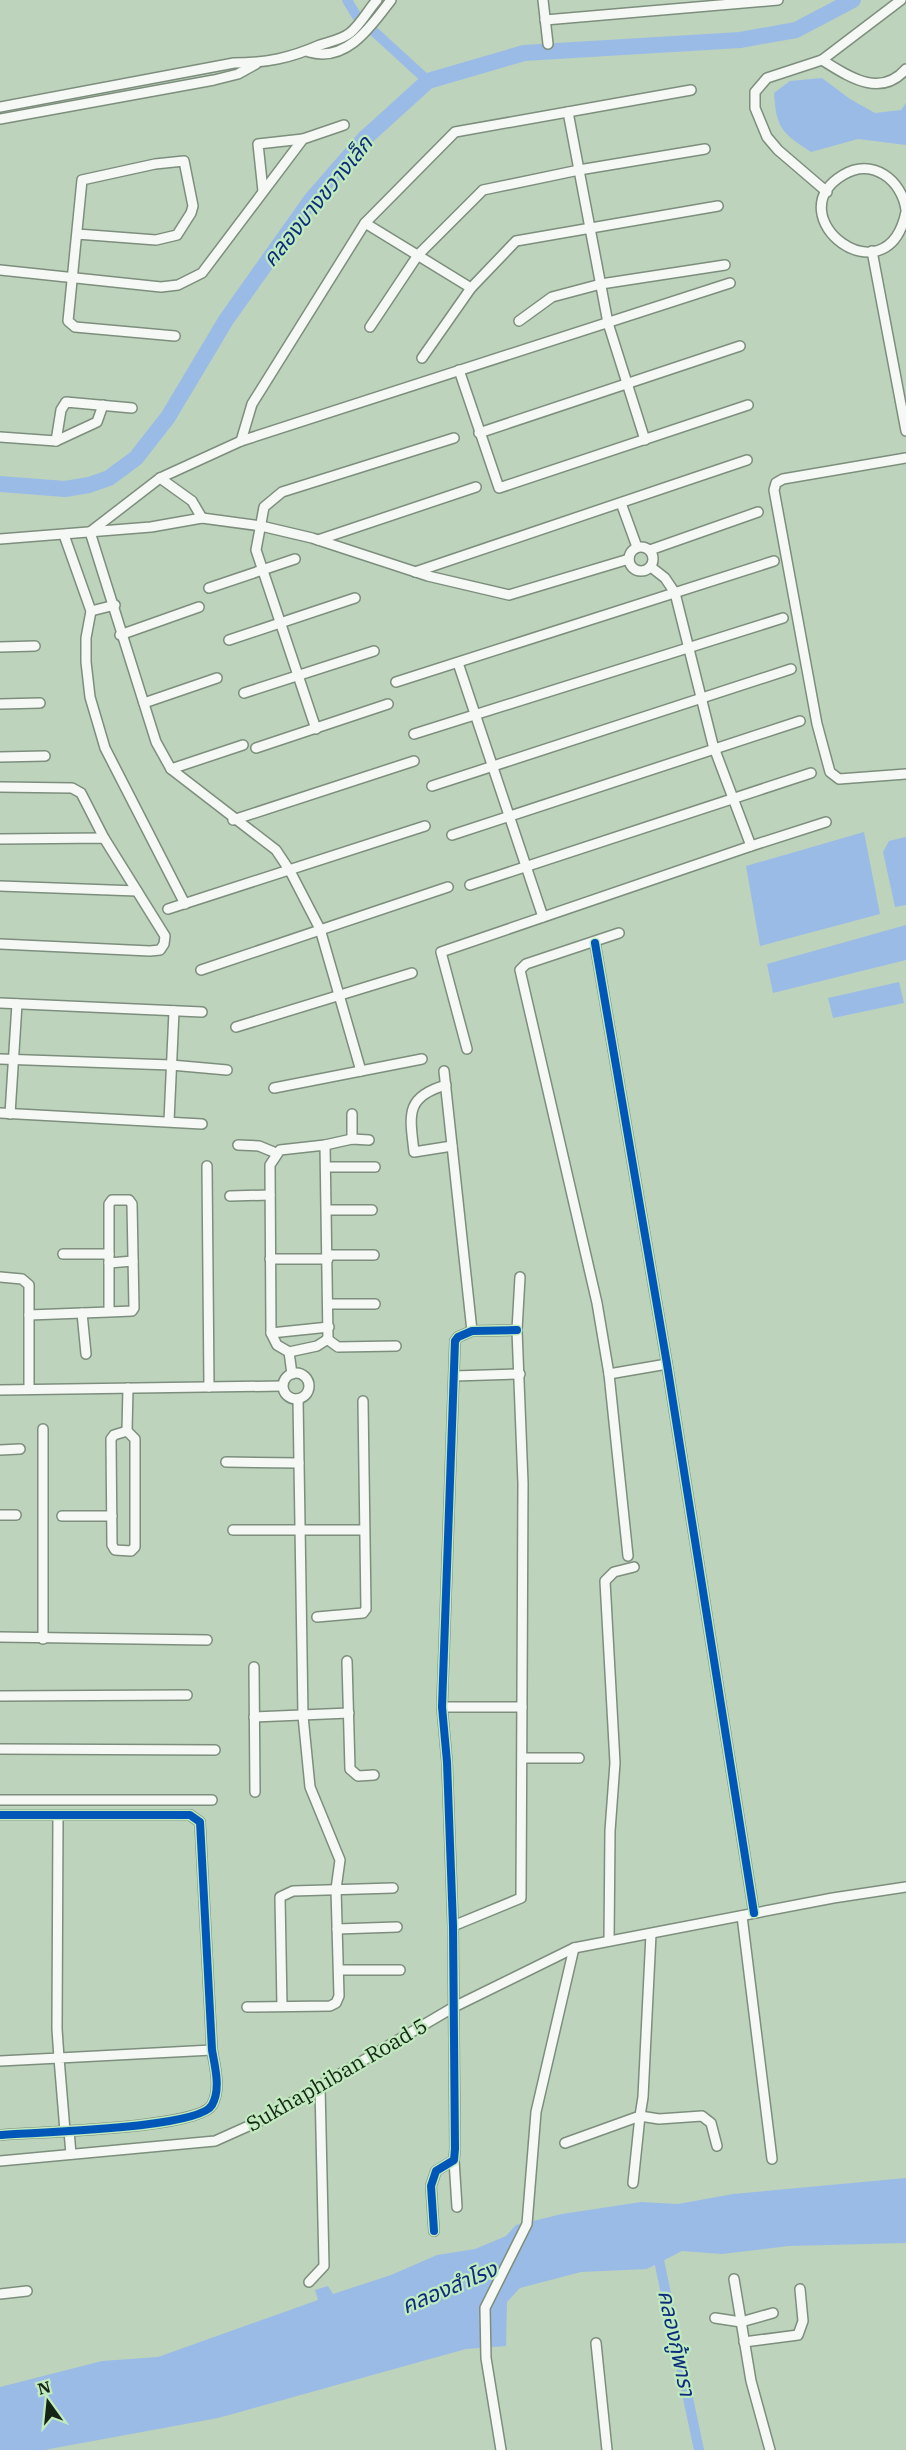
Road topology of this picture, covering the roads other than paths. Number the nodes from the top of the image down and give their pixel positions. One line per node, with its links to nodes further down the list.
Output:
1 (377, 0): 8 (street)
2 (391, 0): 8 (street)
3 (543, 0): 6 (street)
4 (778, 0): 6 (street)
5 (901, 0): 9 (street)
6 (545, 20): 7 (street)
7 (548, 44)
8 (309, 52): 10 (street)
9 (822, 60): 12 (street); 25 (street)
10 (258, 63): 11 (street); 13 (street)
11 (213, 68): 13 (street); 15 (street)
12 (906, 69)
13 (214, 80): 17 (street)
14 (691, 90): 18 (street)
15 (47, 97): 16 (street); 17 (street)
16 (0, 106)
17 (50, 109): 19 (street)
18 (568, 112): 23 (street); 28 (street)
19 (0, 119)
20 (344, 125): 21 (street)
21 (303, 139): 24 (street); 24 (street)
22 (705, 149): 23 (street)
23 (579, 170): 29 (street); 32 (street)
24 (263, 190): 35 (street)
25 (827, 192): 27 (street); 31 (street)
26 (718, 206): 29 (street)
27 (906, 211): 31 (street)
28 (365, 223): 32 (street); 56 (street)
29 (590, 227): 36 (street); 38 (street)
30 (77, 234): 30 (street); 35 (street)
31 (872, 251): 50 (street)
32 (418, 255): 38 (street); 41 (street)
33 (725, 265): 36 (street)
34 (0, 270): 35 (street)
35 (73, 280): 42 (street)
36 (601, 284): 39 (street); 40 (street)
37 (730, 284): 40 (street)
38 (471, 288): 44 (street)
39 (519, 321)
40 (608, 323): 45 (street); 46 (street)
41 (370, 327)
42 (175, 336)
43 (740, 346): 46 (street)
44 (422, 358)
45 (459, 370): 51 (street); 56 (street)
46 (627, 382): 51 (street); 54 (street)
47 (103, 405): 49 (street); 55 (street); 55 (street)
48 (748, 405): 54 (street)
49 (132, 408)
50 (906, 431)
51 (479, 433): 54 (street)
52 (0, 437): 55 (street)
53 (454, 438): 64 (street)
54 (645, 440)
55 (56, 441)
56 (241, 441): 59 (street)
57 (906, 458): 115 (street)
58 (747, 460): 61 (street)
59 (160, 478): 63 (street); 65 (street)
60 (476, 487): 68 (street)
61 (621, 503): 69 (street); 76 (street)
62 (758, 512): 70 (street)
63 (202, 518): 64 (street); 65 (street)
64 (261, 526): 68 (street); 75 (street)
65 (90, 532): 66 (street); 80 (street)
66 (64, 535): 67 (street); 82 (street)
67 (0, 540)
68 (318, 540): 76 (street)
69 (638, 547): 70 (street); 72 (street)
70 (650, 550): 74 (street)
71 (295, 559): 75 (street)
72 (629, 559): 74 (street); 76 (street)
73 (774, 561): 78 (street)
74 (651, 567): 78 (street)
75 (262, 570): 77 (street); 84 (street)
76 (415, 572)
77 (209, 588)
78 (675, 593): 89 (street); 91 (street)
79 (355, 598): 84 (street)
80 (115, 605): 82 (street); 85 (street)
81 (199, 607): 85 (street)
82 (91, 610): 133 (street)
83 (783, 618): 89 (street)
84 (280, 623): 86 (street); 93 (street)
85 (120, 634): 99 (street)
86 (229, 640)
87 (35, 646): 88 (street)
88 (0, 647)
89 (688, 648): 97 (street); 102 (street)
90 (374, 651): 93 (street)
91 (458, 663): 95 (street); 102 (street)
92 (791, 669): 97 (street)
93 (297, 676): 96 (street); 104 (street)
94 (217, 678): 99 (street)
95 (396, 682)
96 (244, 693)
97 (700, 698): 108 (street); 112 (street)
98 (40, 703): 100 (street)
99 (144, 703): 113 (street)
100 (0, 704)
101 (388, 704): 104 (street)
102 (475, 713): 105 (street); 112 (street)
103 (800, 721): 108 (street)
104 (316, 729): 107 (street)
105 (414, 734)
106 (243, 745): 113 (street)
107 (256, 748)
108 (715, 749): 118 (street); 119 (street)
109 (45, 756): 110 (street)
110 (0, 758)
111 (414, 761): 120 (street)
112 (493, 766): 116 (street); 119 (street)
113 (171, 769): 120 (street)
114 (811, 772): 118 (street)
115 (906, 774)
116 (432, 786)
117 (0, 787): 124 (street)
118 (733, 798): 126 (street); 127 (street)
119 (509, 816): 123 (street); 127 (street)
120 (233, 820): 128 (street)
121 (826, 822): 126 (street)
122 (425, 826): 128 (street)
123 (452, 835)
124 (104, 838): 125 (street); 132 (street)
125 (0, 839)
126 (751, 846): 135 (street)
127 (526, 866): 129 (street); 135 (street)
128 (290, 871): 133 (street); 136 (street)
129 (470, 885)
130 (0, 886): 132 (street)
131 (448, 887): 136 (street)
132 (137, 891): 139 (street)
133 (185, 904): 134 (street)
134 (168, 909)
135 (543, 917): 148 (street)
136 (320, 929): 140 (street); 142 (street)
137 (619, 933): 138 (street)
138 (595, 943): 196 (street); 199 (street)
139 (0, 944)
140 (201, 970)
141 (412, 973): 142 (street)
142 (339, 996): 147 (street); 154 (street)
143 (0, 1003): 144 (street)
144 (17, 1004): 145 (street); 150 (street)
145 (174, 1011): 146 (street); 152 (street)
146 (202, 1012)
147 (236, 1027)
148 (467, 1049)
149 (0, 1059): 150 (street)
150 (14, 1059): 152 (street); 158 (street)
151 (422, 1059): 154 (street)
152 (171, 1065): 153 (street); 160 (street)
153 (227, 1070)
154 (361, 1071): 157 (street)
155 (444, 1071): 156 (street)
156 (446, 1086): 166 (street); 166 (street)
157 (274, 1088)
158 (5, 1113): 160 (street)
159 (352, 1114): 162 (street)
160 (169, 1121): 161 (street)
161 (202, 1124)
162 (352, 1139): 163 (street); 165 (street)
163 (369, 1140)
164 (238, 1145): 167 (street)
165 (325, 1145): 167 (street); 169 (street)
166 (452, 1146): 190 (street)
167 (276, 1153): 171 (street)
168 (207, 1166): 202 (street)
169 (326, 1167): 170 (street); 173 (street)
170 (375, 1167)
171 (270, 1195): 172 (street); 179 (street)
172 (230, 1196)
173 (327, 1210): 174 (street); 177 (street)
174 (372, 1210)
175 (63, 1254): 178 (street)
176 (374, 1255): 177 (street)
177 (328, 1257): 179 (street); 183 (street)
178 (109, 1258): 180 (street); 180 (street); 185 (street)
179 (270, 1259): 191 (street)
180 (133, 1261): 185 (street)
181 (0, 1277): 187 (street)
182 (520, 1277): 189 (street)
183 (329, 1304): 184 (street); 188 (street)
184 (375, 1304)
185 (109, 1312): 186 (street)
186 (82, 1313): 187 (street); 195 (street)
187 (29, 1315): 204 (street)
188 (329, 1328): 191 (street); 192 (street)
189 (517, 1330): 190 (street); 198 (street)
190 (472, 1331): 200 (street)
191 (271, 1333): 194 (street)
192 (327, 1339): 193 (street); 194 (street)
193 (396, 1346)
194 (289, 1352): 197 (street)
195 (86, 1354)
196 (667, 1364): 199 (street); 249 (street)
197 (292, 1374): 201 (street); 206 (street)
198 (520, 1374): 200 (street); 232 (street)
199 (609, 1374): 221 (street)
200 (454, 1376): 231 (street)
201 (282, 1386): 202 (street); 206 (street)
202 (209, 1387): 203 (street)
203 (128, 1388): 204 (street); 209 (street)
204 (29, 1389): 205 (street)
205 (0, 1390)
206 (298, 1399): 213 (street)
207 (363, 1401): 220 (street)
208 (43, 1429): 225 (street)
209 (127, 1431): 217 (street); 217 (street)
210 (20, 1449): 211 (street)
211 (0, 1450)
212 (226, 1462): 213 (street)
213 (299, 1463): 218 (street)
214 (0, 1515): 215 (street)
215 (16, 1515)
216 (62, 1516): 217 (street)
217 (112, 1516)
218 (300, 1529): 219 (street); 220 (street); 234 (street)
219 (233, 1530)
220 (363, 1530): 223 (street)
221 (628, 1556)
222 (634, 1568): 255 (street)
223 (317, 1617)
224 (0, 1637): 225 (street)
225 (43, 1639): 226 (street)
226 (207, 1640)
227 (347, 1661): 233 (street)
228 (254, 1667): 235 (street)
229 (0, 1695): 230 (street)
230 (187, 1695)
231 (442, 1707): 232 (street); 251 (street)
232 (522, 1707): 238 (street)
233 (349, 1713): 234 (street); 240 (street)
234 (303, 1716): 235 (street); 248 (street)
235 (254, 1717): 241 (street)
236 (0, 1749): 237 (street)
237 (215, 1750)
238 (523, 1758): 239 (street); 251 (street)
239 (579, 1758)
240 (374, 1775)
241 (255, 1792)
242 (0, 1800): 243 (street)
243 (212, 1800)
244 (0, 1815): 245 (street)
245 (58, 1817): 262 (street); 263 (street)
246 (906, 1887): 249 (street, Sukhaphiban Road 5)
247 (393, 1888): 248 (street)
248 (336, 1889): 253 (street); 259 (street)
249 (754, 1913): 250 (street, Sukhaphiban Road 5)
250 (742, 1916): 254 (street, Sukhaphiban Road 5); 272 (street)
251 (453, 1926): 261 (street)
252 (397, 1928): 253 (street)
253 (337, 1929): 257 (street)
254 (651, 1934): 255 (street, Sukhaphiban Road 5); 266 (street)
255 (609, 1941): 256 (street, Sukhaphiban Road 5)
256 (574, 1948): 261 (street, Sukhaphiban Road 5); 288 (street)
257 (339, 1970): 258 (street); 259 (street)
258 (400, 1970)
259 (282, 2006): 260 (street)
260 (248, 2007)
261 (454, 2007): 265 (street, Sukhaphiban Road 5); 273 (street)
262 (212, 2050): 263 (street); 267 (street)
263 (59, 2058): 264 (street); 267 (street)
264 (0, 2061)
265 (320, 2087): 271 (street, Sukhaphiban Road 5); 279 (street)
266 (640, 2116): 269 (street); 270 (street); 275 (street)
267 (67, 2131): 268 (street); 271 (street)
268 (0, 2135)
269 (565, 2144)
270 (717, 2146)
271 (70, 2154): 274 (street, Sukhaphiban Road 5)
272 (772, 2159)
273 (454, 2160): 276 (street); 277 (street)
274 (0, 2161)
275 (633, 2183)
276 (457, 2207)
277 (434, 2231)
278 (734, 2279): 285 (street)
279 (309, 2282)
280 (800, 2289): 286 (street)
281 (27, 2291): 282 (street)
282 (0, 2294)
283 (773, 2313): 285 (street)
284 (715, 2318): 285 (street)
285 (741, 2322): 286 (street)
286 (744, 2342): 290 (street)
287 (596, 2343): 289 (street)
288 (501, 2450)
289 (607, 2450)
290 (770, 2450)

